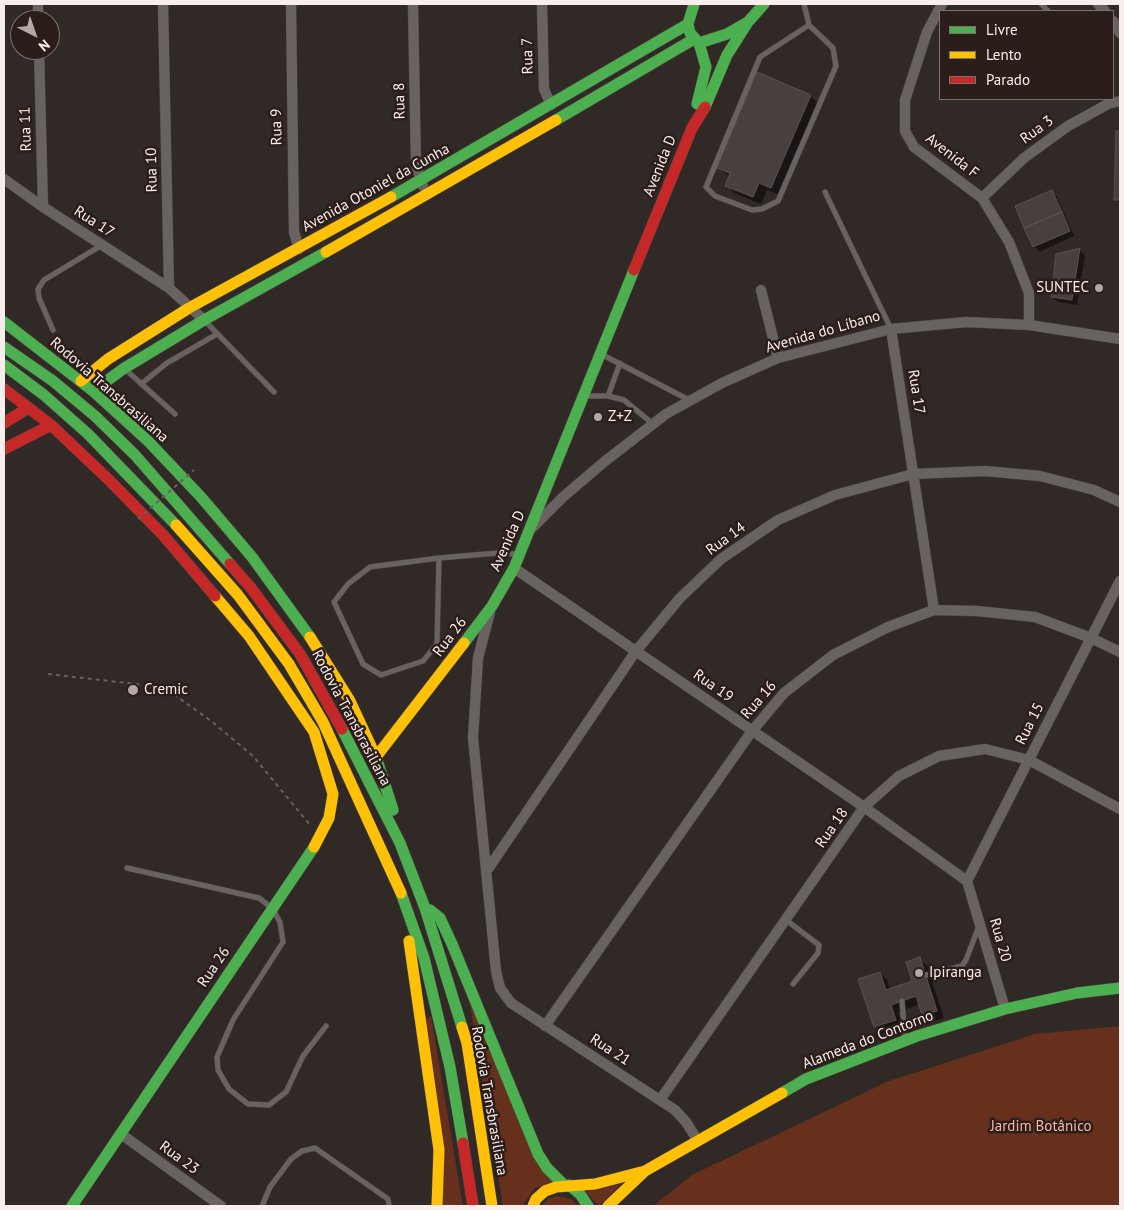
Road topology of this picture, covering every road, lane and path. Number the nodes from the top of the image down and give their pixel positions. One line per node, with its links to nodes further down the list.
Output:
1 (163, 4): 29 (street, Rua 10)
2 (291, 4): 28 (street, Rua 9)
3 (413, 4): 22 (street, Rua 8)
4 (542, 4): 19 (street, Rua 7)
5 (694, 4): 13 (main road)
6 (764, 4): 10 (main road)
7 (776, 4): 10 (main road)
8 (804, 4): 14 (lane)
9 (942, 4): 25 (street, Avenida F)
10 (758, 14): 11 (main road)
11 (748, 22): 16 (main road, Avenida Otoniel da Cunha); 20 (main road, Avenida D)
12 (1114, 22): 15 (street)
13 (688, 24): 16 (main road, Avenida D); 19 (main road, Avenida Otoniel da Cunha)
14 (809, 25): 14 (lane)
15 (1120, 33)
16 (697, 41): 20 (main road, Avenida D); 24 (main road, Avenida Otoniel da Cunha)
17 (39, 60): 26 (street, Rua 11)
18 (1120, 101): 25 (street, Rua 3)
19 (551, 105): 22 (main road, Avenida Otoniel da Cunha)
20 (692, 128): 40 (main road, Avenida D)
21 (4, 179): 26 (street, Rua 17)
22 (421, 181): 24 (street, Rua 8); 28 (main road, Avenida Otoniel da Cunha)
23 (825, 192): 35 (lane, Rua 17)
24 (428, 195): 32 (main road, Avenida Otoniel da Cunha)
25 (982, 198): 34 (street, Avenida F)
26 (43, 207): 27 (street, Rua 17)
27 (103, 245): 29 (street, Rua 17); 36 (lane)
28 (299, 249): 31 (main road, Avenida Otoniel da Cunha)
29 (169, 288): 31 (street)
30 (761, 290): 41 (street)
31 (189, 308): 32 (street); 45 (main road, Avenida Otoniel da Cunha)
32 (204, 320): 37 (lane); 44 (main road, Avenida Otoniel da Cunha)
33 (4, 322): 45 (main road, Rodovia Transbrasiliana)
34 (1029, 325): 35 (street, Avenida do Líbano); 38 (street, Avenida do Líbano)
35 (891, 329): 41 (street, Avenida do Líbano); 60 (street, Rua 17)
36 (53, 330)
37 (217, 334): 46 (lane); 49 (lane)
38 (1120, 339)
39 (4, 347): 82 (main road, Rodovia Transbrasiliana)
40 (601, 354): 42 (lane); 50 (main road, Avenida D)
41 (778, 358): 52 (street, Avenida do Líbano)
42 (620, 363): 51 (lane); 52 (lane)
43 (4, 365): 78 (main road, Rodovia Transbrasiliana)
44 (123, 369): 46 (lane); 48 (main road, Avenida Otoniel da Cunha)
45 (81, 381): 48 (main road, Rodovia Transbrasiliana)
46 (141, 384): 54 (lane)
47 (4, 389): 53 (main road)
48 (93, 391): 76 (main road, Rodovia Transbrasiliana)
49 (274, 392)
50 (582, 396): 51 (lane); 63 (main road, Avenida D)
51 (608, 396): 56 (lane)
52 (689, 400): 56 (street, Avenida do Líbano)
53 (28, 408): 55 (main road); 57 (main road)
54 (175, 414)
55 (4, 423)
56 (653, 424): 63 (street, Avenida do Líbano)
57 (51, 425): 58 (main road); 75 (main road)
58 (4, 449)
59 (194, 470): 62 (path, bridge)
60 (913, 474): 61 (street, Rua 14); 69 (street, Rua 17); 71 (street, Rua 14)
61 (1120, 502)
62 (138, 519)
63 (529, 532): 64 (main road, Avenida D)
64 (520, 554): 65 (lane); 66 (main road, Avenida D)
65 (439, 558): 65 (lane)
66 (514, 568): 68 (main road, Avenida D); 71 (street, Rua 19)
67 (1120, 581): 70 (street, Rua 15)
68 (492, 606): 76 (main road, Rua 26); 84 (street, Avenida D)
69 (934, 610): 70 (street, Rua 16); 74 (street, Rua 16)
70 (1091, 638): 72 (street, Rua 16); 77 (street, Rua 15)
71 (636, 651): 74 (street, Rua 19); 84 (street, Rua 14)
72 (1120, 652)
73 (48, 674): 81 (path)
74 (752, 731): 79 (street, Rua 19); 98 (street, Rua 16)
75 (314, 732): 78 (main road); 81 (main road, Rua 26)
76 (376, 757): 82 (main road, Rodovia Transbrasiliana)
77 (1029, 760): 79 (street, Rua 18); 80 (street, Rua 18); 85 (street, Rua 15)
78 (350, 779): 86 (main road, Rodovia Transbrasiliana)
79 (864, 807): 85 (street, Rua 19); 89 (street, Rua 18)
80 (1120, 808)
81 (320, 837): 87 (main road, Rua 26)
82 (400, 843): 88 (main road, Rodovia Transbrasiliana)
83 (127, 868): 87 (lane)
84 (486, 872): 93 (street, Avenida D)
85 (967, 881): 90 (street, Rua 20)
86 (402, 895): 109 (main road); 110 (main road, Rodovia Transbrasiliana)
87 (272, 908): 97 (lane); 101 (main road, Rua 26)
88 (425, 908): 104 (main road); 111 (main road, Rodovia Transbrasiliana)
89 (786, 920): 92 (lane); 100 (street, Rua 18)
90 (980, 923): 91 (lane); 96 (street, Rua 20)
91 (926, 975)
92 (793, 984)
93 (500, 988): 98 (street, Rua 21)
94 (1120, 988): 96 (main road, Alameda do Contorno)
95 (902, 1001): 99 (lane)
96 (1005, 1009): 99 (main road, Alameda do Contorno)
97 (326, 1026)
98 (545, 1026): 100 (street, Rua 21)
99 (905, 1040): 102 (main road, Alameda do Contorno)
100 (660, 1100): 102 (street, Rua 21)
101 (121, 1134): 105 (main road, Rua 26); 106 (street, Rua 23)
102 (698, 1141): 103 (main road, Alameda do Contorno)
103 (646, 1171): 104 (main road, Alameda do Contorno); 114 (main road, Alameda do Contorno)
104 (567, 1185): 112 (main road); 113 (main road)
105 (72, 1206)
106 (221, 1206)
107 (262, 1206): 108 (lane)
108 (389, 1206)
109 (438, 1206)
110 (473, 1206)
111 (492, 1206)
112 (533, 1206)
113 (588, 1206)
114 (608, 1206)

